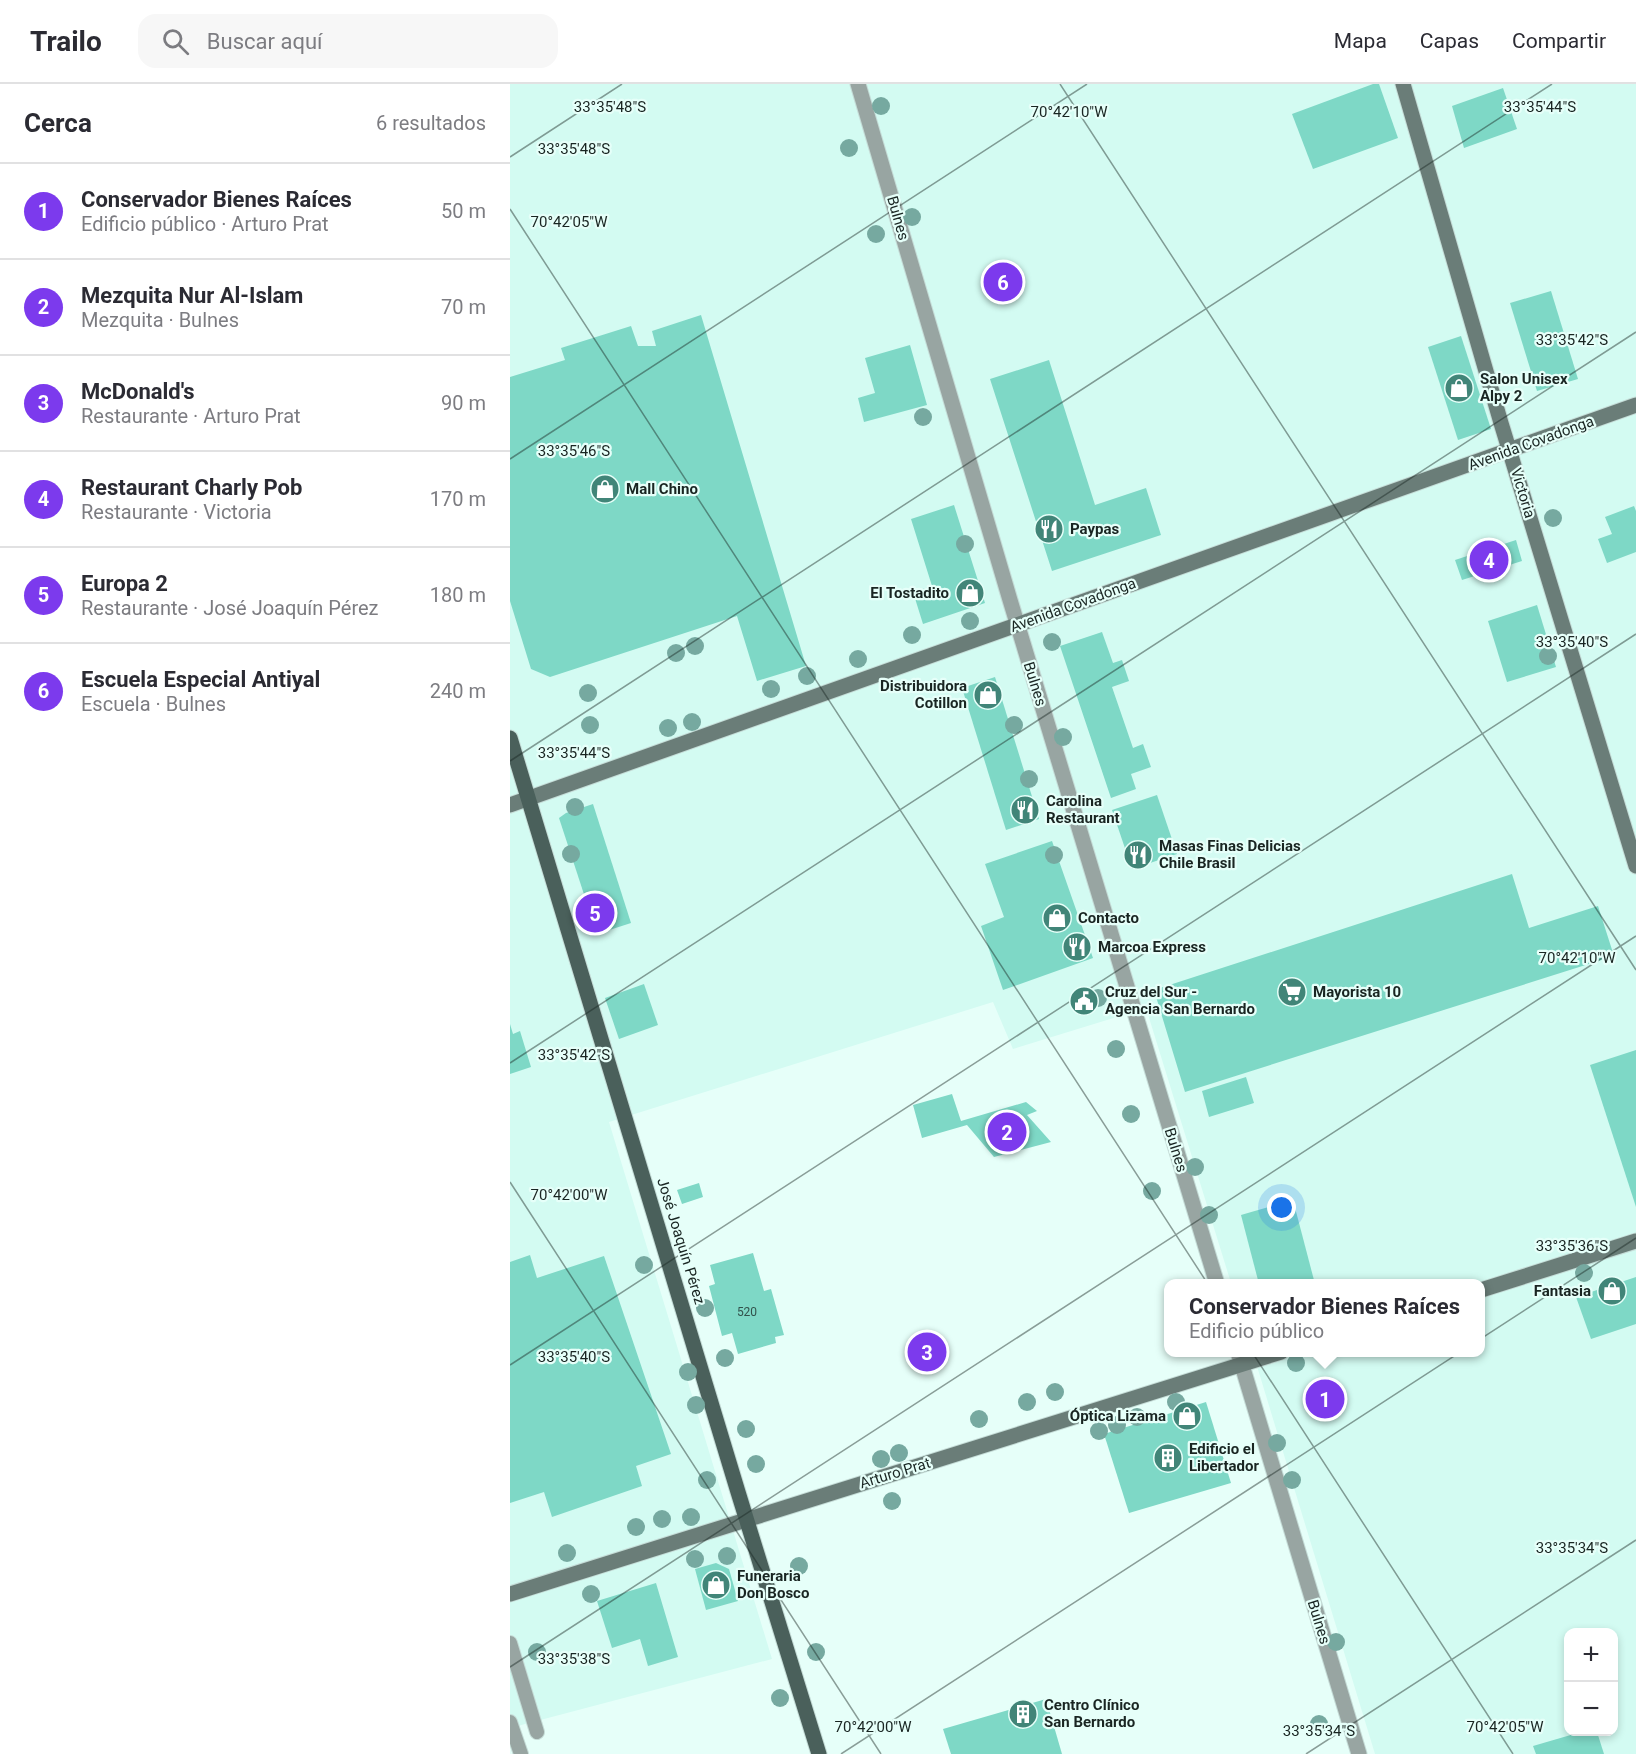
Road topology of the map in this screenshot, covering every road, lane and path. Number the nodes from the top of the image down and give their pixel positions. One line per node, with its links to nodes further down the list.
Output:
1 (858, 84): 5 (street, Bulnes)
2 (1403, 84): 4 (street, Victoria)
3 (1636, 405): 4 (street, Avenida Covadonga)
4 (1509, 450): 5 (street, Avenida Covadonga); 9 (street, Victoria)
5 (1017, 625): 7 (street, Avenida Covadonga); 11 (street, Bulnes)
6 (510, 738): 7 (main road, José Joaquín Pérez)
7 (528, 799): 8 (street, Avenida Covadonga); 14 (main road, José Joaquín Pérez)
8 (510, 805)
9 (1636, 866)
10 (1636, 1242): 12 (street)
11 (1214, 1279)
12 (1485, 1289)
13 (1239, 1359): 14 (street, Arturo Prat); 21 (street, Bulnes)
14 (746, 1520): 15 (street, Arturo Prat); 20 (main road, José Joaquín Pérez)
15 (510, 1594)
16 (511, 1648): 18 (lane)
17 (510, 1722): 19 (lane)
18 (537, 1732)
19 (521, 1754)
20 (819, 1754)
21 (1359, 1754)

